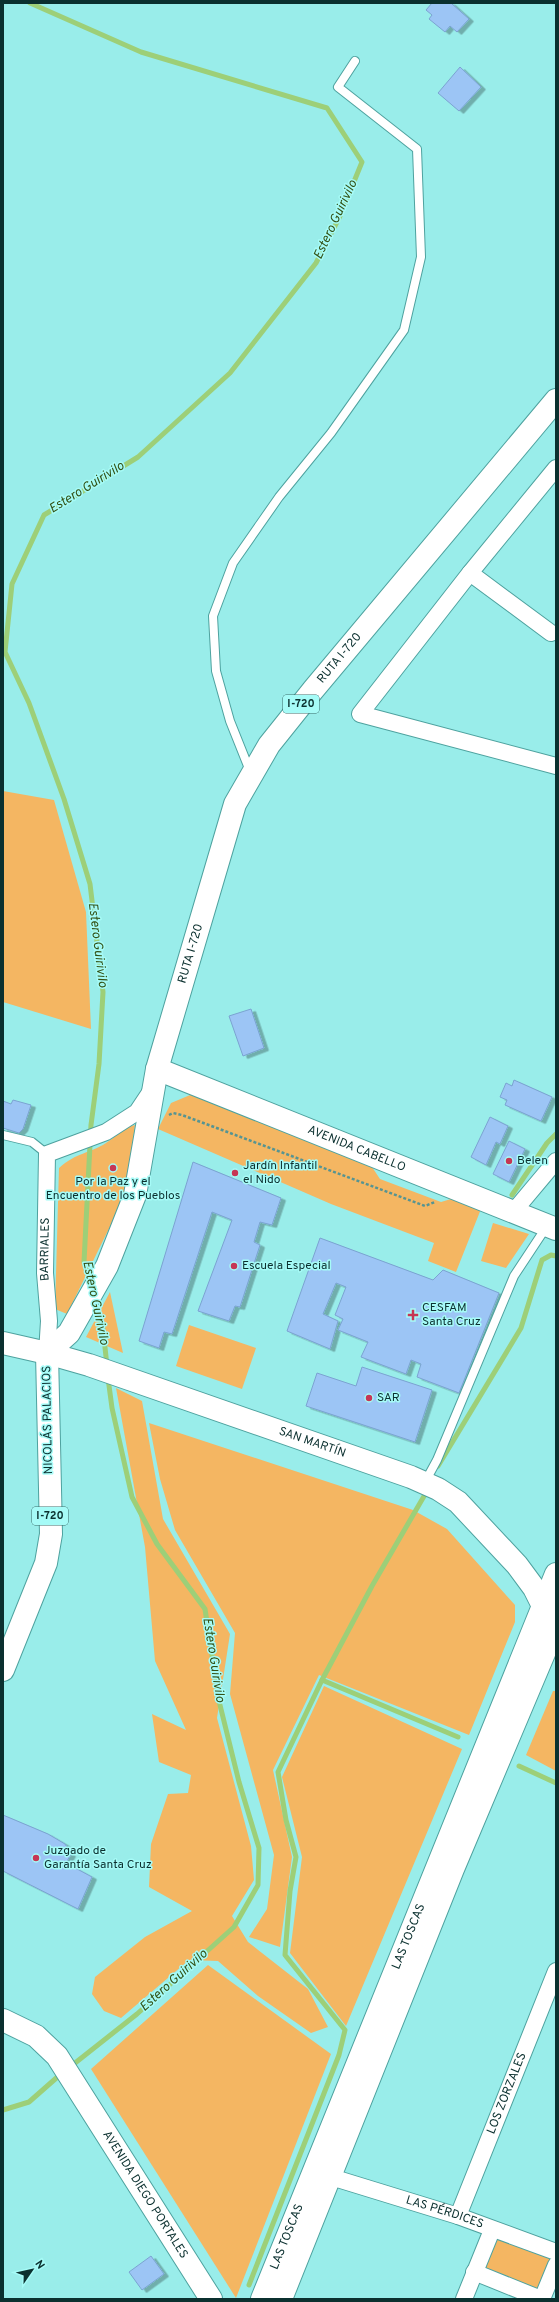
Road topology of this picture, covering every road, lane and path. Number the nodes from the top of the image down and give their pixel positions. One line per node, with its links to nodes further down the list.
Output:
1 (355, 61): 7 (lane)
2 (556, 400): 7 (street, RUTA I-720 / I-720)
3 (556, 468): 4 (street)
4 (470, 573): 5 (street); 6 (street)
5 (550, 633)
6 (556, 766)
7 (251, 775): 8 (street, RUTA I-720 / I-720)
8 (155, 1079): 9 (street, NICOLÁS PALACIOS / I-720); 11 (street); 14 (street, AVENIDA CABELLO)
9 (149, 1124): 13 (path); 17 (street, NICOLÁS PALACIOS / I-720)
10 (3, 1135): 11 (lane)
11 (47, 1154): 17 (street, BARRIALES)
12 (556, 1161): 14 (street)
13 (442, 1204)
14 (514, 1211): 15 (street, AVENIDA CABELLO)
15 (552, 1228): 18 (lane)
16 (3, 1343): 17 (street, SAN MARTÍN)
17 (47, 1353): 18 (street, SAN MARTÍN); 22 (street, NICOLÁS PALACIOS / I-720)
18 (425, 1483): 20 (street, SAN MARTÍN)
19 (556, 1574): 20 (street, LAS TOSCAS)
20 (544, 1606): 21 (street, SAN MARTÍN); 32 (street, LAS TOSCAS)
21 (555, 1630): 25 (street, LAS TOSCAS)
22 (3, 1670)
23 (556, 1971): 26 (street, LOS ZORZALES)
24 (3, 2020): 31 (street, AVENIDA DIEGO PORTALES)
25 (331, 2178): 26 (street, LAS PÉRDICES); 33 (street, LAS TOSCAS)
26 (458, 2216): 27 (street, LAS PÉRDICES)
27 (492, 2230): 28 (street, LAS PÉRDICES); 30 (street)
28 (556, 2252)
29 (556, 2265): 35 (street)
30 (474, 2272): 34 (street); 35 (street)
31 (211, 2299)
32 (262, 2299)
33 (281, 2299)
34 (464, 2299)
35 (542, 2299)

